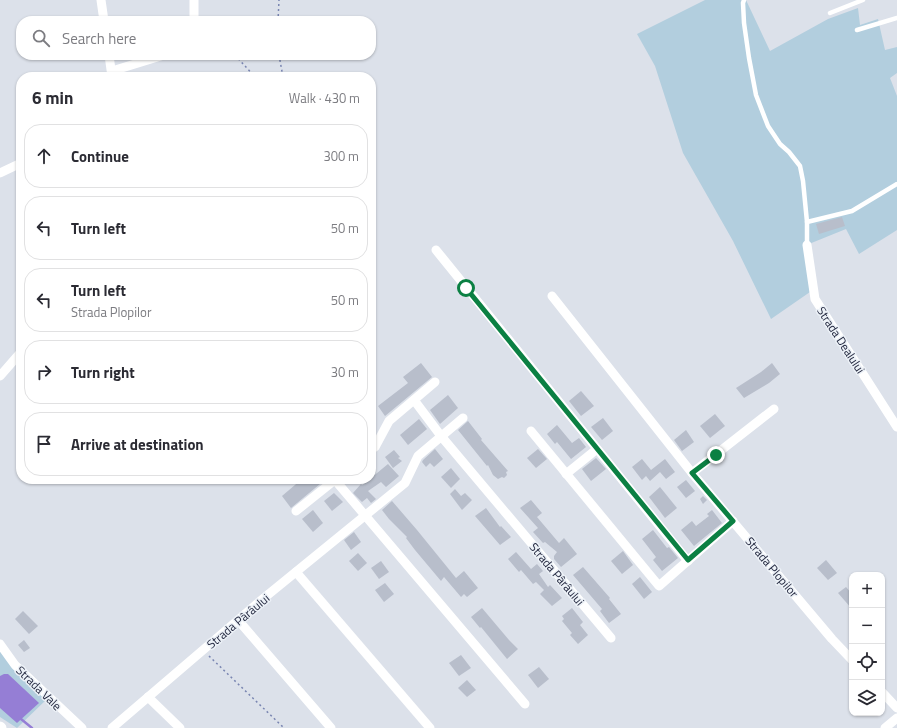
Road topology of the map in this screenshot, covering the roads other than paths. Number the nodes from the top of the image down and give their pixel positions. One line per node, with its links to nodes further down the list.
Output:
1 (101, 0): 6 (street)
2 (194, 0): 7 (street)
3 (744, 0): 17 (lane)
4 (863, 0): 5 (lane)
5 (830, 13)
6 (103, 16)
7 (194, 16)
8 (897, 18): 9 (lane)
9 (857, 30)
10 (110, 60): 12 (street)
11 (150, 60): 13 (street)
12 (112, 72)
13 (117, 72)
14 (16, 165): 15 (street)
15 (0, 173)
16 (897, 184): 17 (lane)
17 (807, 222): 18 (lane)
18 (807, 245): 27 (street, Strada Dealului)
19 (436, 250): 31 (street)
20 (552, 296): 32 (street, Strada Plopilor)
21 (16, 358): 22 (street)
22 (0, 376)
23 (436, 382): 24 (street)
24 (414, 400): 29 (street, Strada Pârâului); 30 (street)
25 (774, 409): 32 (street)
26 (463, 418): 29 (street, Strada Pârâului)
27 (897, 427)
28 (531, 431): 33 (street)
29 (441, 436): 37 (street, Strada Pârâului); 42 (street, Strada Pârâului)
30 (376, 445)
31 (597, 449): 33 (street); 39 (street)
32 (692, 473): 38 (street, Strada Plopilor)
33 (566, 474): 39 (street)
34 (329, 484): 36 (street)
35 (339, 484): 37 (street)
36 (296, 511)
37 (365, 516): 40 (street, Strada Pârâului); 47 (street)
38 (733, 521): 39 (street); 44 (street, Strada Plopilor)
39 (688, 560)
40 (296, 572): 41 (street, Strada Pârâului); 54 (street)
41 (238, 620): 46 (street, Strada Pârâului); 53 (street)
42 (611, 638)
43 (0, 644): 50 (street, Strada Vale)
44 (849, 657)
45 (885, 695): 48 (street)
46 (148, 697): 51 (street, Strada Pârâului); 52 (street)
47 (525, 704)
48 (897, 708)
49 (897, 718): 55 (street)
50 (82, 728)
51 (112, 728)
52 (180, 728)
53 (331, 728)
54 (430, 728)
55 (885, 728)

